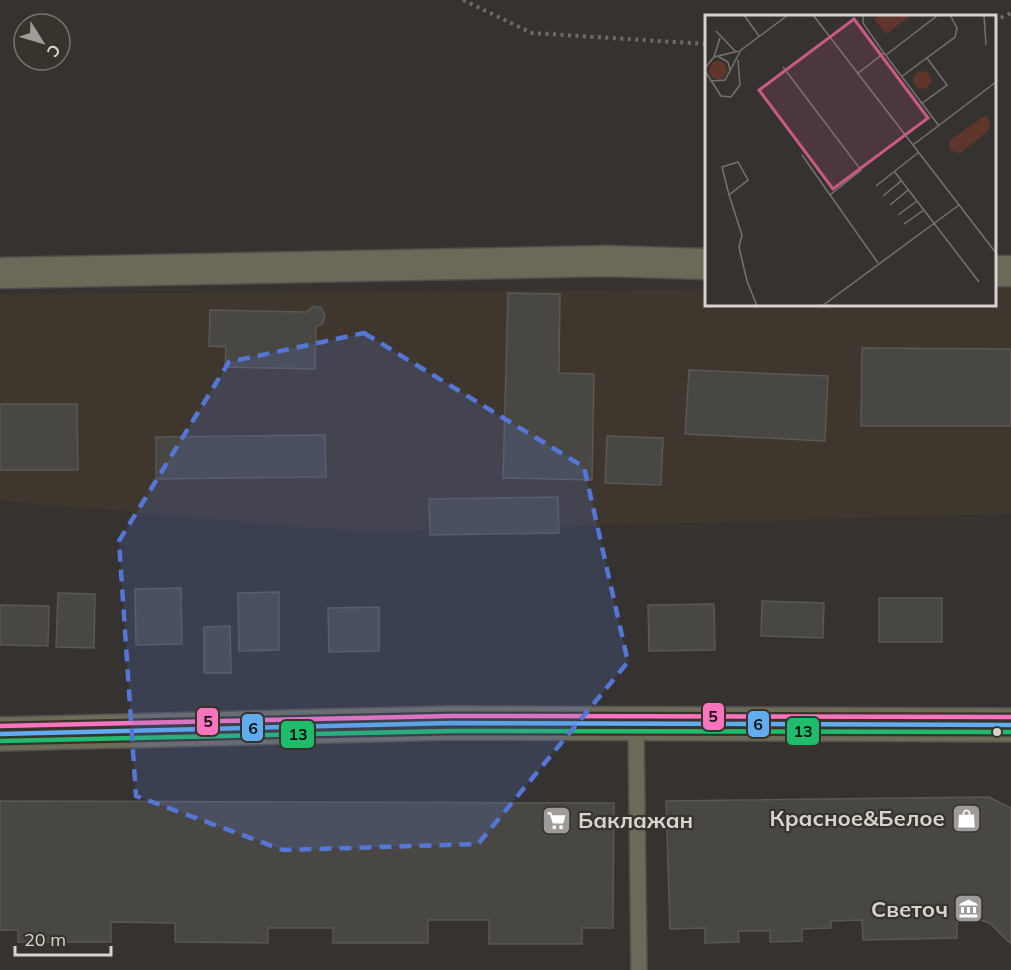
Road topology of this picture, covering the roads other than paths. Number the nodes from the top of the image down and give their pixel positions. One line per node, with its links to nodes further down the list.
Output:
1 (705, 264): 2 (street)
2 (0, 273)
3 (636, 725): 4 (main road); 5 (main road); 6 (lane)
4 (1011, 725)
5 (0, 734)
6 (639, 970)

